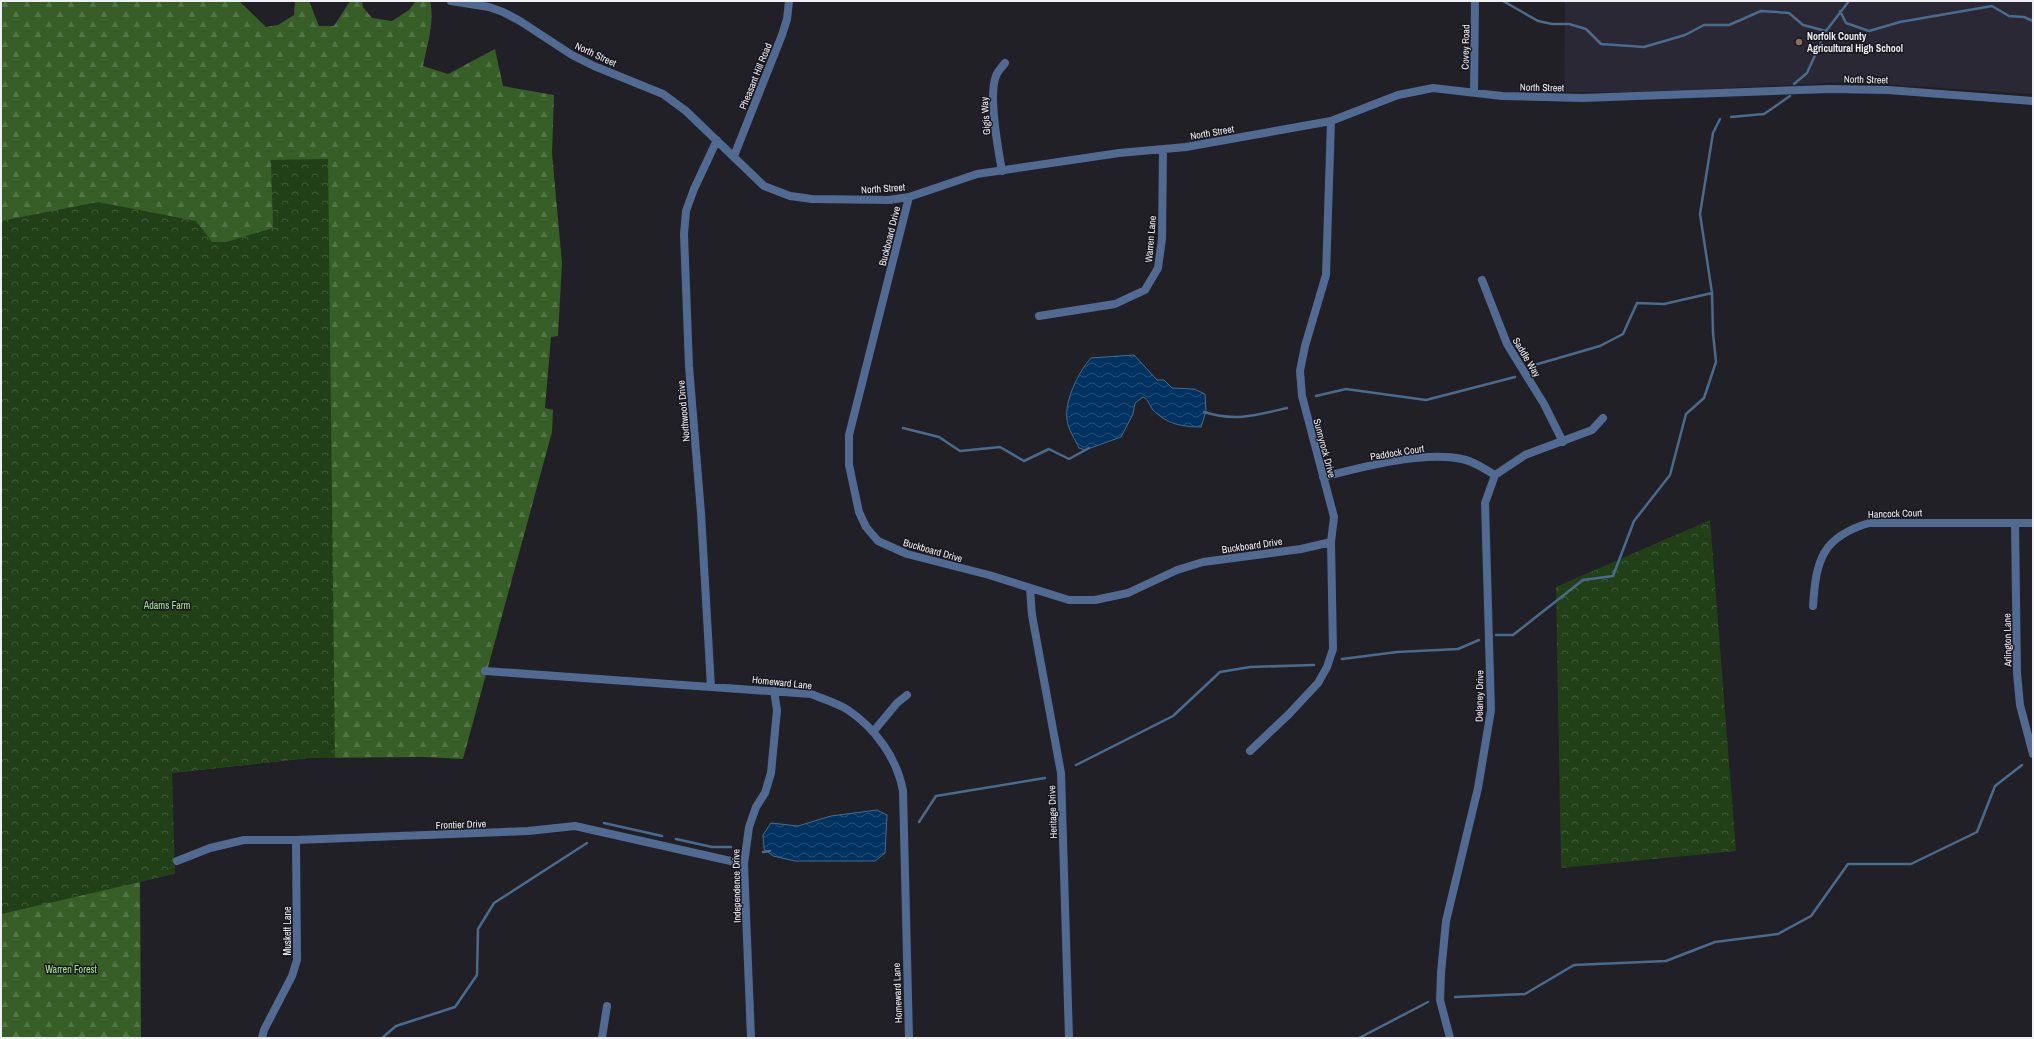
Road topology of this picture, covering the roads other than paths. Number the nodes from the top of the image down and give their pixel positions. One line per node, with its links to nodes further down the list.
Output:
1 (451, 1): 4 (street, North Street)
2 (789, 1): 11 (street, Pheasant Hill Road)
3 (1475, 1): 6 (street, Covey Road)
4 (489, 4): 9 (street, North Street)
5 (1005, 63): 12 (street, Gigis Way)
6 (1474, 92): 7 (street, North Street); 8 (street, North Street)
7 (2033, 101)
8 (1331, 120): 10 (street, North Street); 19 (street, Sunnyrock Drive)
9 (717, 140): 11 (street, North Street); 26 (street, Northwood Drive)
10 (1163, 150): 12 (street, North Street); 15 (street, Warren Lane)
11 (734, 156): 13 (street, North Street)
12 (1002, 171): 13 (street, North Street)
13 (909, 197): 23 (street, Buckboard Drive)
14 (1482, 280): 17 (street, Saddle Way)
15 (1039, 316)
16 (1603, 418): 17 (street)
17 (1563, 442): 18 (street)
18 (1495, 475): 19 (street, Paddock Court); 41 (street, Delaney Drive)
19 (1323, 477): 22 (street, Sunnyrock Drive)
20 (2015, 523): 21 (street, Hancock Court); 24 (street, Hancock Court); 31 (street, Arlington Lane)
21 (2033, 523)
22 (1331, 542): 23 (street, Buckboard Drive); 30 (street, Sunnyrock Drive)
23 (1030, 589): 40 (street, Heritage Drive)
24 (1813, 606)
25 (485, 671): 26 (street, Homeward Lane)
26 (711, 687): 27 (street, Homeward Lane)
27 (774, 691): 29 (street, Homeward Lane); 34 (street, Independence Drive)
28 (907, 695): 29 (street)
29 (873, 732): 39 (street, Homeward Lane)
30 (1250, 751)
31 (2033, 754)
32 (296, 840): 33 (street, Frontier Drive); 34 (street, Frontier Drive); 36 (street, Muskett Lane)
33 (177, 861)
34 (744, 864): 38 (street, Independence Drive)
35 (607, 1006): 37 (street)
36 (262, 1038)
37 (602, 1038)
38 (751, 1038)
39 (909, 1038)
40 (1069, 1038)
41 (1450, 1038)

